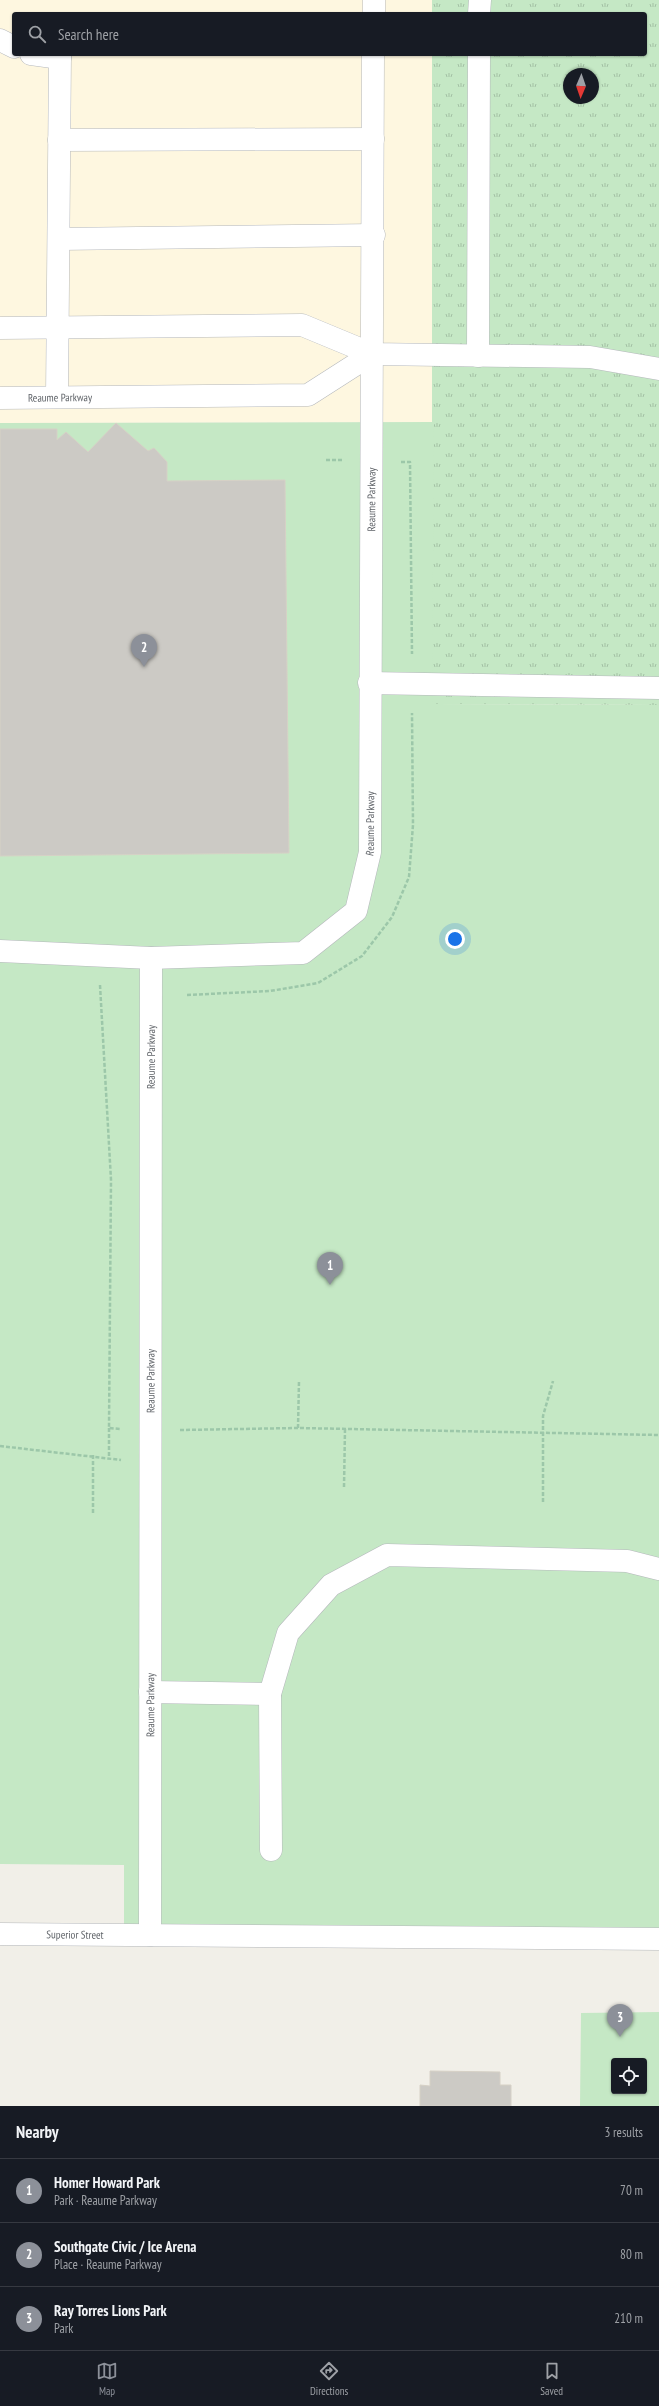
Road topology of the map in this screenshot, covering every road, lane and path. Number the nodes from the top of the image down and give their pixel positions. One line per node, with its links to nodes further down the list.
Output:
1 (374, 0): 3 (street)
2 (480, 0): 4 (street)
3 (374, 12)
4 (479, 12)
5 (0, 40): 6 (street)
6 (12, 46)
7 (60, 56): 11 (street)
8 (374, 56): 10 (street)
9 (479, 56): 17 (street)
10 (373, 139): 11 (street); 12 (street)
11 (59, 140): 13 (street)
12 (374, 235): 13 (street); 16 (street)
13 (59, 239): 15 (street)
14 (0, 328): 15 (street)
15 (57, 328): 16 (street); 19 (street)
16 (372, 354): 17 (street); 19 (street, Reaume Parkway); 21 (street, Reaume Parkway)
17 (478, 356): 18 (street)
18 (659, 370)
19 (57, 397): 20 (street, Reaume Parkway)
20 (0, 398)
21 (370, 683): 22 (street); 24 (street, Reaume Parkway)
22 (659, 688)
23 (0, 951): 24 (street)
24 (151, 958): 43 (street, Reaume Parkway)
25 (100, 978): 28 (path)
26 (553, 1380): 33 (path)
27 (299, 1382): 29 (path)
28 (109, 1428): 30 (path); 37 (path)
29 (298, 1428): 31 (path); 32 (path)
30 (122, 1429)
31 (345, 1429): 33 (path); 39 (path)
32 (174, 1430)
33 (542, 1433): 34 (path); 40 (path)
34 (659, 1435)
35 (0, 1446): 36 (path)
36 (93, 1455): 37 (path); 41 (path)
37 (109, 1458): 38 (path)
38 (123, 1460)
39 (344, 1487)
40 (543, 1502)
41 (93, 1513)
42 (659, 1569): 44 (street)
43 (150, 1692): 44 (street); 47 (street, Reaume Parkway)
44 (270, 1694): 45 (street)
45 (272, 1850)
46 (0, 1934): 47 (street, Superior Street)
47 (150, 1935): 48 (street, Superior Street)
48 (659, 1939)

